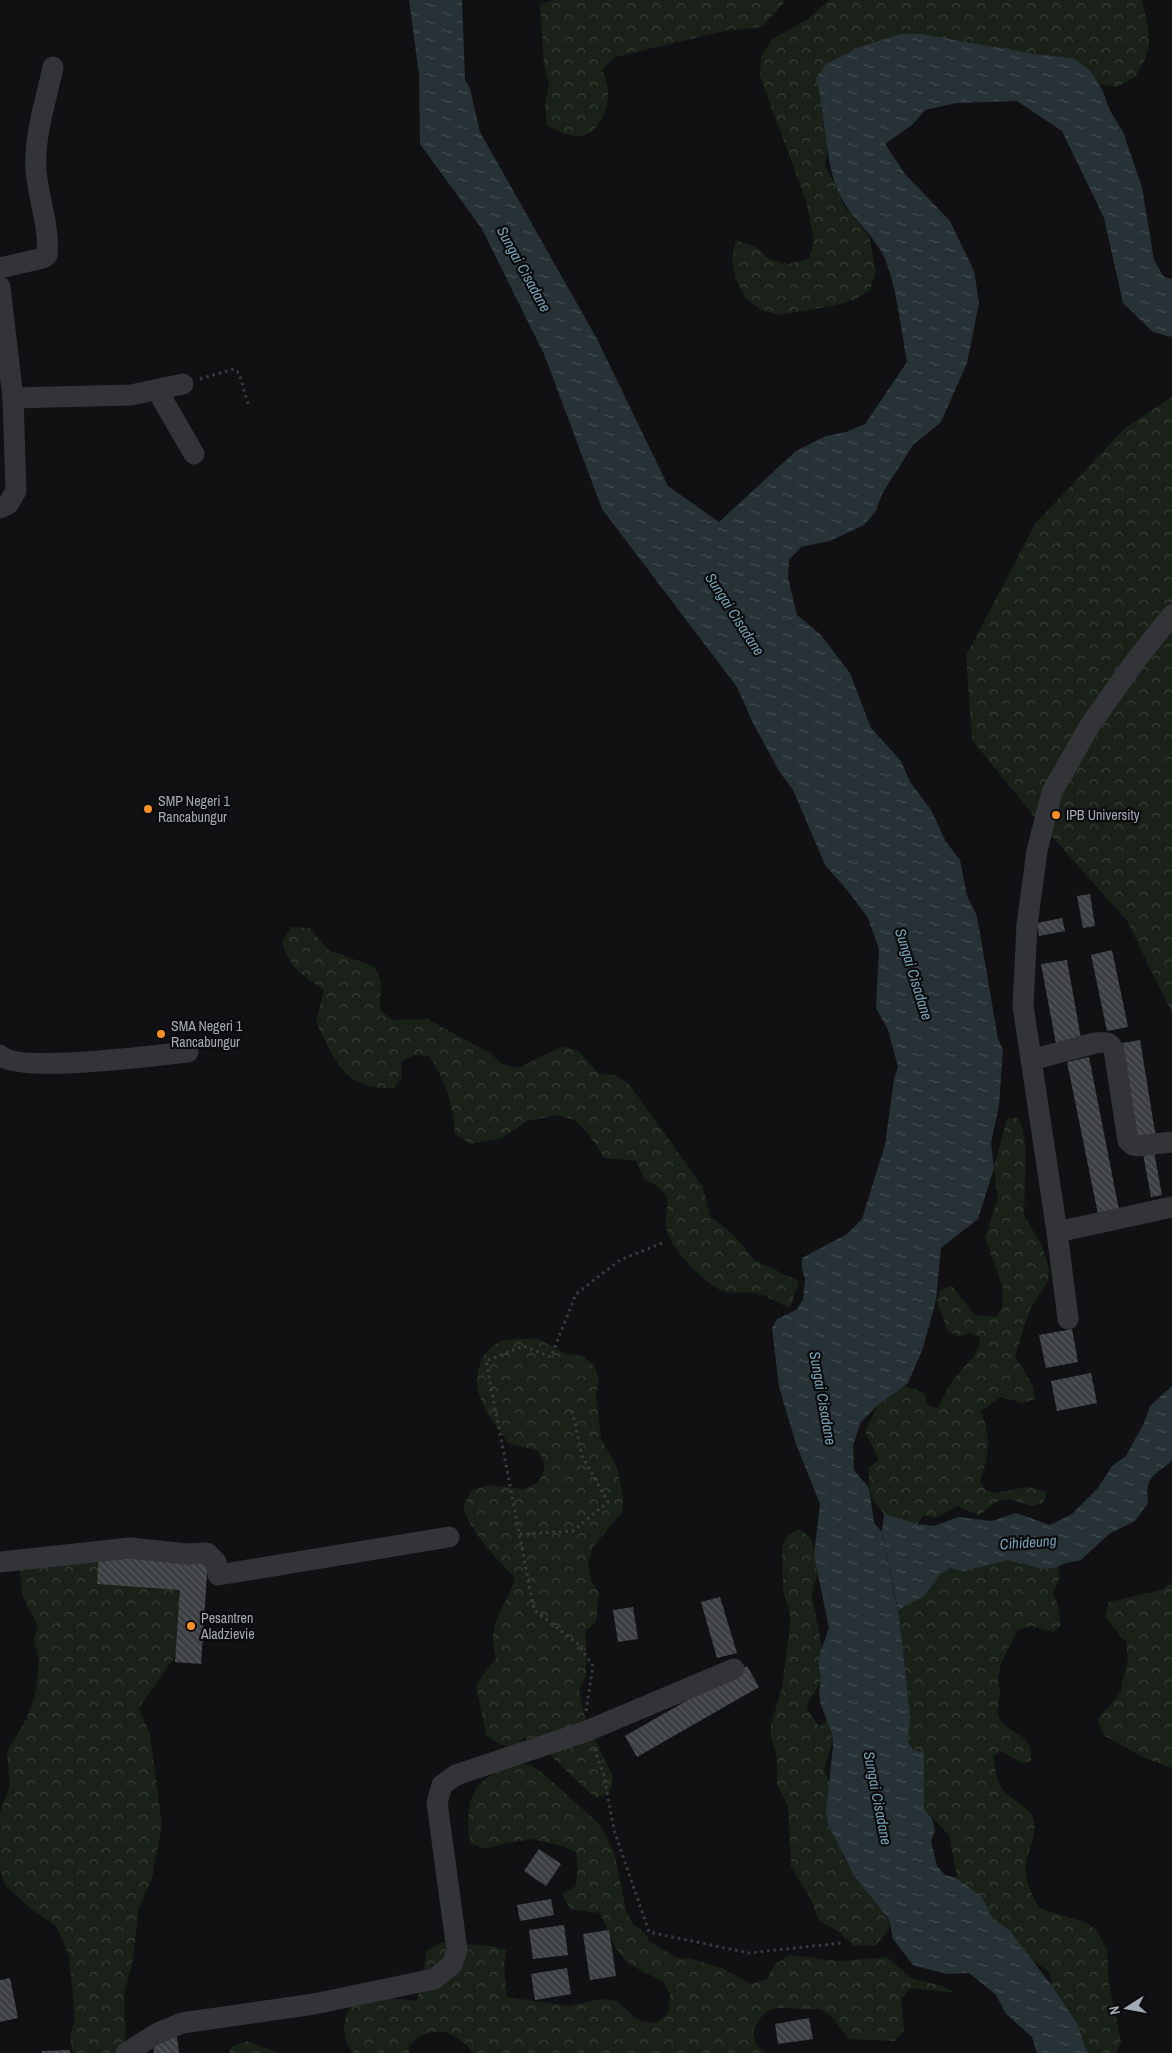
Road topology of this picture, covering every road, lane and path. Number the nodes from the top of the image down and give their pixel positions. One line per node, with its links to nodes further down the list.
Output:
1 (54, 67): 2 (street)
2 (0, 268)
3 (0, 288): 6 (street)
4 (183, 384): 5 (street); 7 (path)
5 (157, 390): 6 (street); 8 (street)
6 (13, 398): 9 (street)
7 (248, 404)
8 (194, 454)
9 (0, 508)
10 (1172, 615): 13 (street)
11 (188, 1052): 12 (street)
12 (0, 1055)
13 (1031, 1060): 14 (street); 16 (street)
14 (1172, 1142)
15 (1172, 1207): 16 (street)
16 (1057, 1232): 18 (street)
17 (662, 1243): 20 (path)
18 (1068, 1319)
19 (572, 1410): 20 (path)
20 (520, 1534): 24 (path)
21 (449, 1537): 22 (street)
22 (0, 1562)
23 (734, 1669): 24 (street)
24 (587, 1731): 25 (path); 26 (street)
25 (841, 1943)
26 (126, 2053)

